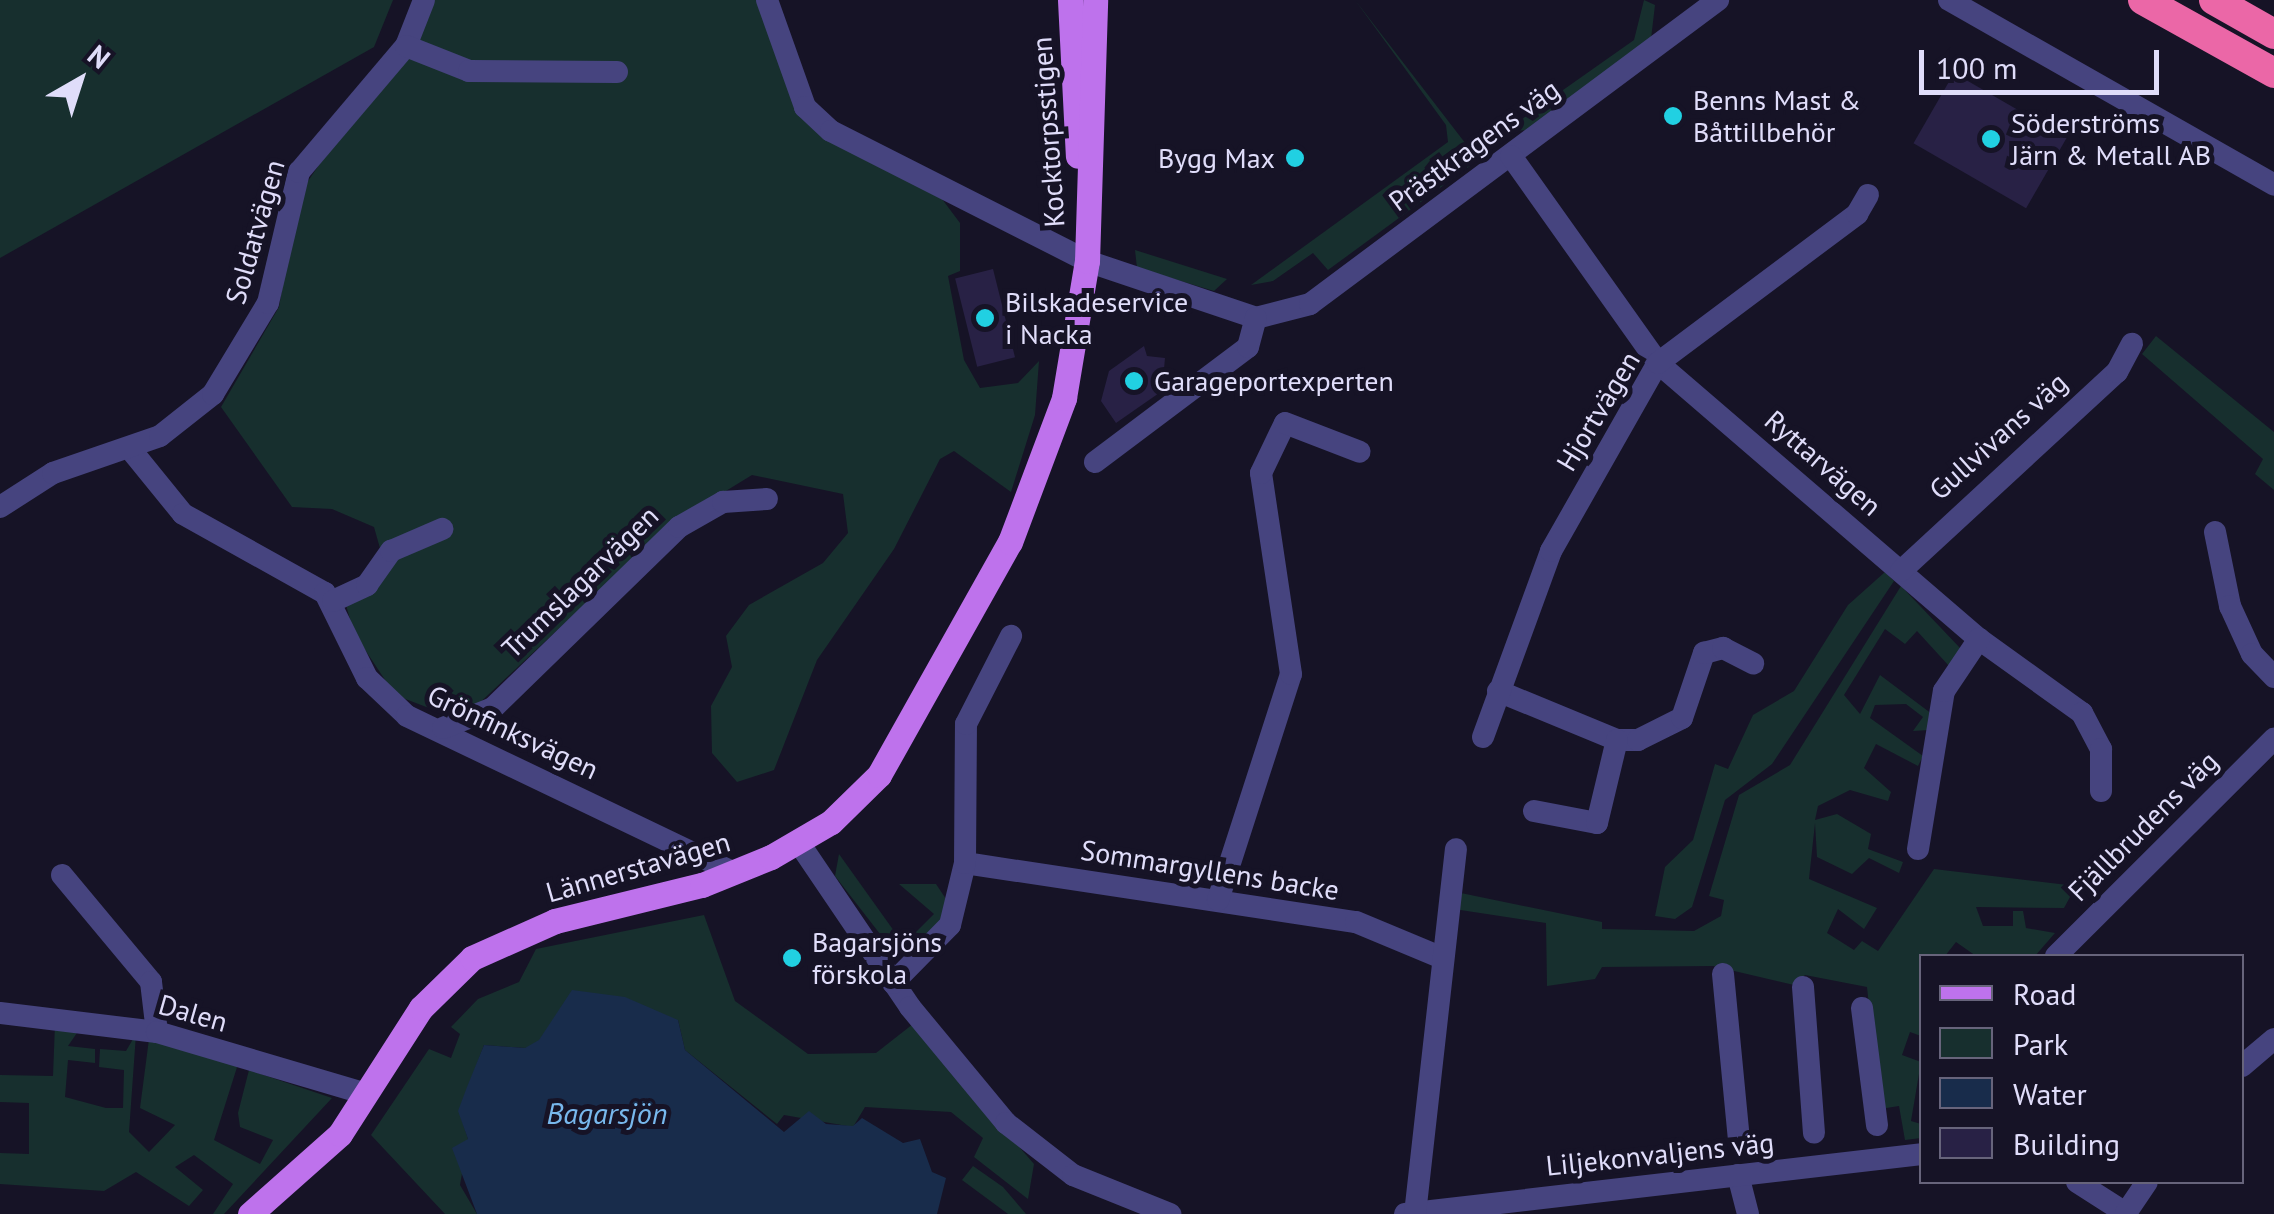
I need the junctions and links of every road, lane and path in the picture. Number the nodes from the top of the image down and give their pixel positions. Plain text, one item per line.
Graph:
1 (424, 0) edge
2 (767, 0) edge
3 (1070, 0) edge
4 (1096, 0) edge
5 (1718, 0) edge
6 (1949, 0) edge
7 (2143, 0) edge
8 (2214, 0) edge
9 (2274, 34) edge
10 (406, 46) junction
11 (618, 72) dead end
12 (2274, 73) edge
13 (1512, 156) junction
14 (2274, 185) edge
15 (1868, 195) dead end
16 (1087, 260) junction
17 (1256, 318) junction
18 (2132, 344) dead end
19 (1658, 362) junction
20 (131, 450) junction
21 (1360, 452) dead end
22 (1095, 462) dead end
23 (767, 499) dead end
24 (0, 507) edge
25 (442, 529) dead end
26 (2215, 532) dead end
27 (1901, 571) junction
28 (333, 601) junction
29 (1011, 636) dead end
30 (1979, 639) junction
31 (1753, 663) dead end
32 (2274, 677) edge
33 (1498, 691) junction
34 (443, 728) junction
35 (1484, 737) dead end
36 (2274, 739) edge
37 (1617, 740) junction
38 (2101, 792) dead end
39 (1534, 811) dead end
40 (798, 843) junction
41 (1456, 849) dead end
42 (1918, 849) dead end
43 (965, 863) junction
44 (734, 873) junction
45 (62, 874) dead end
46 (1218, 900) junction
47 (2058, 954) edge
48 (1440, 957) junction
49 (1723, 974) dead end
50 (893, 983) junction
51 (1803, 987) dead end
52 (1862, 1008) dead end
53 (0, 1013) edge
54 (157, 1032) junction
55 (2274, 1038) edge
56 (2244, 1064) edge
57 (366, 1094) junction
58 (1877, 1125) dead end
59 (1814, 1133) dead end
60 (1739, 1141) dead end
61 (1919, 1154) edge
62 (1738, 1175) junction
63 (2080, 1184) edge
64 (2146, 1184) edge
65 (250, 1214) edge
66 (1170, 1214) edge
67 (1405, 1214) edge
68 (1415, 1214) edge
69 (1748, 1214) edge
70 (2126, 1214) edge

1 - 10 street, Soldatvägen
2 - 16 street
3 - 16 main road, Kocktorpsstigen
4 - 16 main road
5 - 13 street, Prästkragens väg
6 - 14 street
7 - 12 highway
8 - 9 highway
10 - 11 street
10 - 20 street, Soldatvägen
13 - 17 street, Prästkragens väg
13 - 19 street, Ryttarvägen
15 - 19 street, Hjortvägen
16 - 17 street
16 - 40 main road, Lännerstavägen
17 - 22 street
18 - 27 street, Gullvivans väg
19 - 27 street, Ryttarvägen
19 - 33 street, Hjortvägen
20 - 24 street, Soldatvägen
20 - 28 street
21 - 46 street
23 - 34 street, Trumslagarvägen
25 - 28 street
26 - 32 street
27 - 30 street, Ryttarvägen
28 - 34 street, Grönfinksvägen
29 - 43 street
30 - 38 street, Ryttarvägen
30 - 42 street
31 - 37 street
33 - 35 street, Hjortvägen
33 - 37 street
34 - 44 street, Grönfinksvägen
36 - 47 street, Fjällbrudens väg
37 - 39 street
40 - 44 main road, Lännerstavägen
40 - 50 street
41 - 48 street
43 - 46 street, Sommargyllens backe
43 - 50 street
44 - 57 main road, Lännerstavägen
45 - 54 street
46 - 48 street, Sommargyllens backe
48 - 68 street
49 - 60 street, Liljekonvaljens väg
50 - 66 street
51 - 59 street, Liljekonvaljens väg
52 - 58 street
53 - 54 street, Dalen
54 - 57 street, Dalen
55 - 56 street
57 - 65 main road, Lännerstavägen
61 - 62 street, Liljekonvaljens väg
62 - 68 street, Liljekonvaljens väg
62 - 69 street
63 - 70 street
64 - 70 street
67 - 68 street, Liljekonvaljens väg

